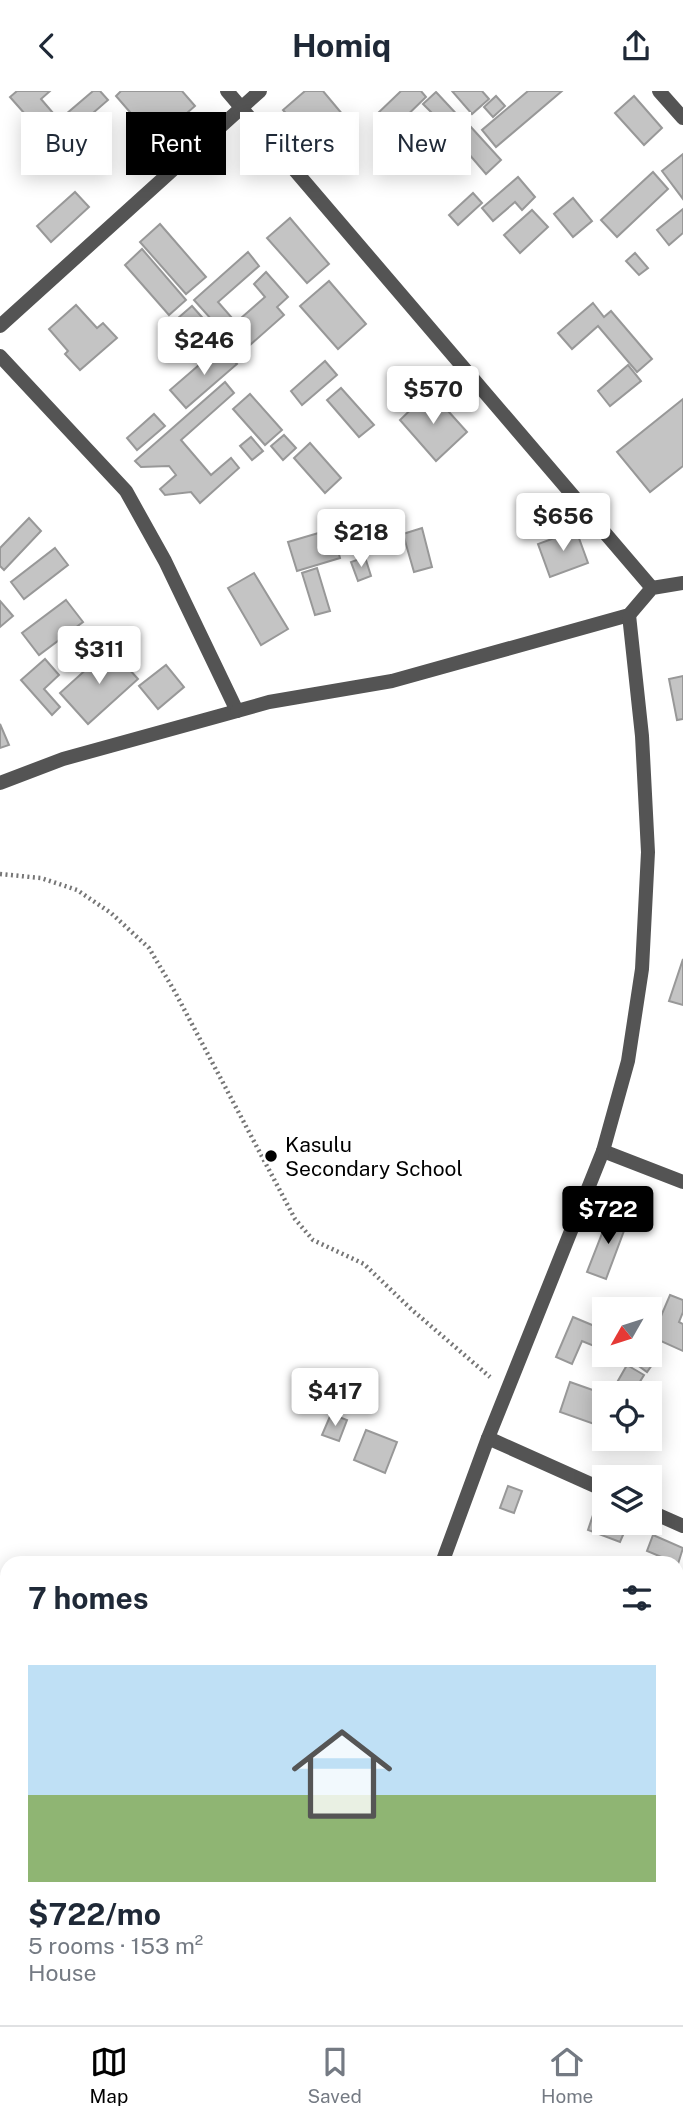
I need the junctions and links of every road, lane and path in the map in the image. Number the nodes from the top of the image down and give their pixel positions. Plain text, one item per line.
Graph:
1 (227, 91) edge
2 (260, 91) edge
3 (659, 91) edge
4 (242, 107) junction
5 (683, 118) edge
6 (0, 326) edge
7 (0, 356) edge
8 (683, 583) edge
9 (652, 588) junction
10 (629, 615) junction
11 (237, 711) junction
12 (0, 783) edge
13 (0, 874) edge
14 (603, 1151) junction
15 (683, 1182) edge
16 (506, 1392) junction
17 (488, 1438) junction
18 (592, 1485) edge
19 (662, 1517) edge
20 (683, 1526) edge
21 (445, 1556) edge

1 - 4 street
2 - 4 street
3 - 5 street
4 - 6 street
4 - 9 street
7 - 11 street
8 - 9 street
9 - 10 street
10 - 11 street
10 - 14 street
11 - 12 street
13 - 16 path
14 - 15 street
14 - 16 street
16 - 17 street
17 - 18 street
17 - 21 street
19 - 20 street

